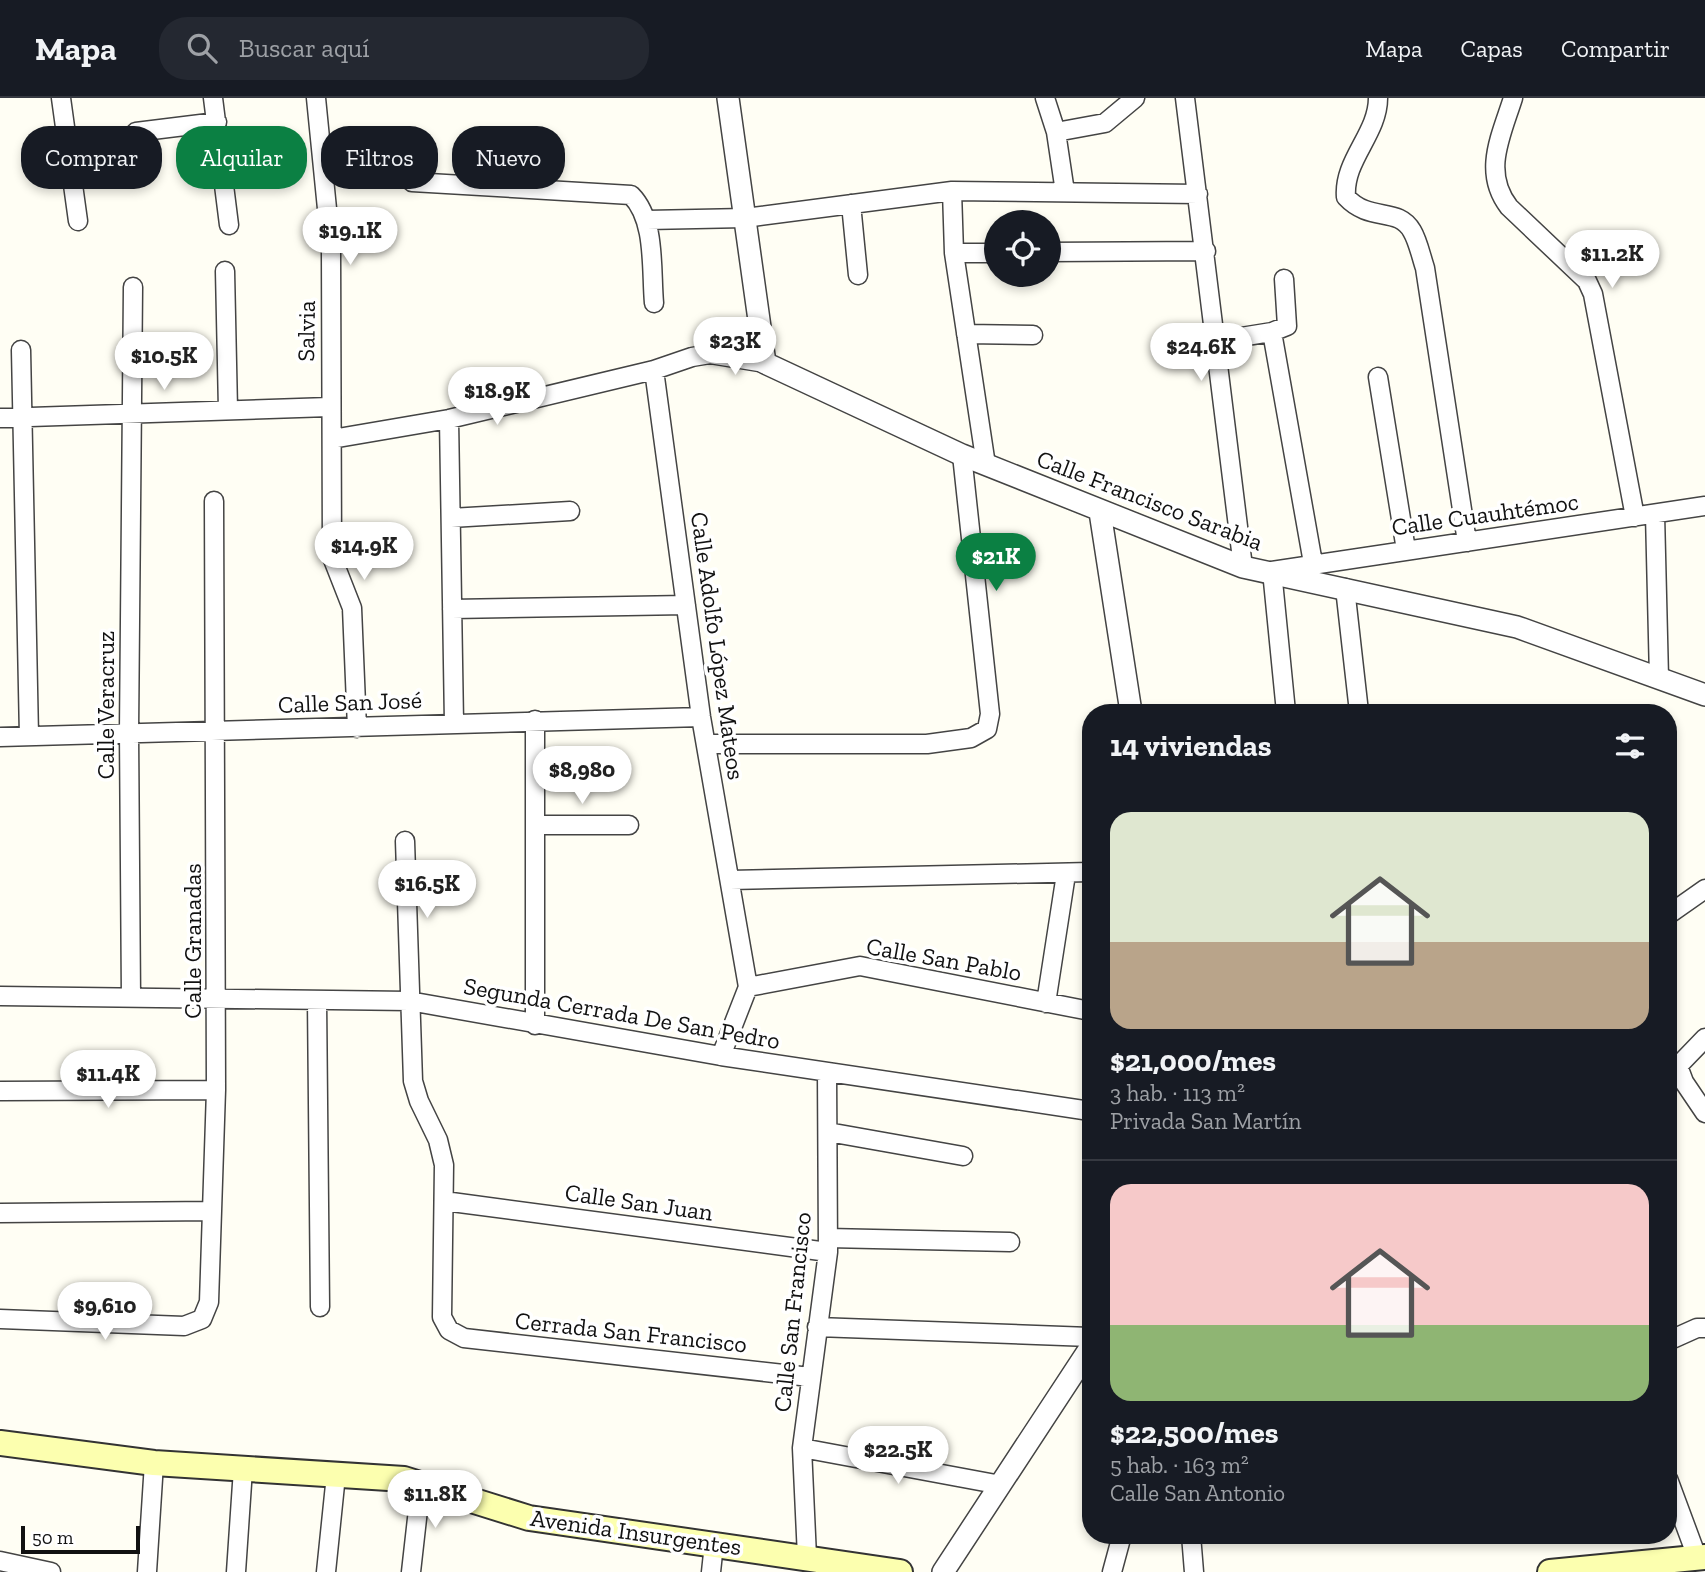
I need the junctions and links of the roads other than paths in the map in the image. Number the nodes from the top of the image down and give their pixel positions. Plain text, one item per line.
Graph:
1 (61, 98) edge
2 (214, 98) edge
3 (316, 98) edge
4 (728, 98) edge
5 (1045, 98) edge
6 (1135, 98) edge
7 (1185, 98) edge
8 (1378, 98) edge
9 (1513, 98) edge
10 (217, 121) junction
11 (162, 128) edge
12 (1056, 132) junction
13 (438, 184) edge
14 (952, 191) junction
15 (1065, 192) junction
16 (1198, 194) junction
17 (851, 204) junction
18 (745, 218) junction
19 (647, 220) junction
20 (78, 221) dead end
21 (229, 225) dead end
22 (1206, 251) junction
23 (1061, 252) edge
24 (954, 253) junction
25 (984, 253) edge
26 (225, 271) dead end
27 (858, 275) dead end
28 (1284, 279) dead end
29 (133, 287) dead end
30 (654, 303) dead end
31 (1272, 332) junction
32 (966, 334) junction
33 (1033, 334) dead end
34 (1216, 341) junction
35 (21, 350) dead end
36 (765, 363) junction
37 (654, 370) junction
38 (1378, 377) dead end
39 (329, 407) junction
40 (228, 410) junction
41 (134, 412) junction
42 (22, 417) junction
43 (0, 418) edge
44 (449, 419) junction
45 (331, 439) junction
46 (962, 455) junction
47 (986, 465) junction
48 (214, 501) dead end
49 (1705, 506) edge
50 (570, 511) dead end
51 (1100, 512) junction
52 (1655, 514) junction
53 (1635, 517) junction
54 (451, 518) junction
55 (1467, 542) junction
56 (1406, 550) junction
57 (1313, 563) junction
58 (1243, 567) junction
59 (1272, 572) junction
60 (1345, 588) junction
61 (686, 605) junction
62 (452, 609) junction
63 (1659, 678) junction
64 (1705, 695) edge
65 (1130, 704) edge
66 (1285, 704) edge
67 (1358, 704) edge
68 (701, 717) junction
69 (535, 720) junction
70 (454, 723) junction
71 (357, 727) junction
72 (216, 730) junction
73 (128, 732) junction
74 (29, 736) junction
75 (0, 737) edge
76 (706, 744) junction
77 (536, 825) junction
78 (629, 825) dead end
79 (405, 841) dead end
80 (1082, 873) edge
81 (1066, 874) junction
82 (730, 880) junction
83 (1705, 890) edge
84 (1677, 909) edge
85 (748, 987) junction
86 (0, 996) edge
87 (131, 998) junction
88 (216, 999) junction
89 (317, 1000) junction
90 (409, 1001) junction
91 (1046, 1003) junction
92 (1082, 1010) edge
93 (535, 1025) junction
94 (1705, 1038) edge
95 (721, 1056) junction
96 (827, 1072) junction
97 (216, 1090) junction
98 (0, 1091) edge
99 (1082, 1110) edge
100 (1705, 1113) edge
101 (828, 1132) junction
102 (963, 1156) dead end
103 (444, 1201) junction
104 (212, 1211) junction
105 (0, 1213) edge
106 (1010, 1242) dead end
107 (828, 1245) junction
108 (320, 1307) dead end
109 (0, 1319) edge
110 (817, 1327) junction
111 (1705, 1328) edge
112 (1677, 1336) edge
113 (1082, 1337) edge
114 (1082, 1360) edge
115 (810, 1377) junction
116 (0, 1443) edge
117 (802, 1448) junction
118 (154, 1463) junction
119 (243, 1469) junction
120 (335, 1475) junction
121 (421, 1483) junction
122 (1001, 1485) junction
123 (1677, 1500) edge
124 (714, 1544) junction
125 (1120, 1544) edge
126 (1192, 1544) edge
127 (807, 1557) junction
128 (1701, 1557) edge
129 (0, 1561) edge
130 (1603, 1569) edge
131 (51, 1572) edge
132 (147, 1572) edge
133 (236, 1572) edge
134 (326, 1572) edge
135 (411, 1572) edge
136 (711, 1572) edge
137 (900, 1572) edge
138 (943, 1572) edge
139 (1112, 1572) edge
140 (1194, 1572) edge
141 (1550, 1572) edge

1 - 20 street
2 - 10 street
3 - 39 street, Salvia
4 - 18 street
5 - 12 street
6 - 12 street
7 - 16 street
8 - 55 street
9 - 53 street
10 - 11 street
10 - 21 street
12 - 15 street
13 - 19 street
14 - 15 street
14 - 17 street
14 - 24 street
15 - 16 street
16 - 22 street
17 - 18 street
17 - 27 street
18 - 19 street
18 - 36 street
19 - 30 street
22 - 23 street
22 - 34 street
24 - 25 street
24 - 32 street
26 - 40 street
28 - 31 street
29 - 41 street, Calle Veracruz
31 - 34 street
31 - 57 street
32 - 33 street
32 - 47 street
34 - 58 street
35 - 42 street
36 - 37 street, Calle Francisco Sarabia
36 - 46 street, Calle Francisco Sarabia
37 - 44 street
37 - 61 street, Calle Adolfo López Mateos
38 - 56 street
39 - 40 street
39 - 45 street, Salvia
40 - 41 street
41 - 42 street
41 - 73 street, Calle Veracruz
42 - 43 street
42 - 74 street
44 - 45 street
44 - 54 street
45 - 71 street, Salvia
46 - 47 street, Calle Francisco Sarabia
46 - 76 street
47 - 51 street, Calle Francisco Sarabia
48 - 72 street, Calle Granadas
49 - 52 street, Calle Cuauhtémoc
50 - 54 street
51 - 58 street, Calle Francisco Sarabia
51 - 65 street
52 - 53 street, Calle Cuauhtémoc
52 - 63 street
53 - 55 street, Calle Cuauhtémoc
54 - 62 street
55 - 56 street, Calle Cuauhtémoc
56 - 57 street, Calle Cuauhtémoc
57 - 59 street, Calle Cuauhtémoc
58 - 59 street, Calle Francisco Sarabia
59 - 60 street, Calle Francisco Sarabia
59 - 66 street
60 - 63 street, Calle Francisco Sarabia
60 - 67 street
61 - 62 street
61 - 68 street, Calle Adolfo López Mateos
62 - 70 street
63 - 64 street, Calle Francisco Sarabia
68 - 69 street, Calle San José
68 - 76 street, Calle Adolfo López Mateos
69 - 70 street, Calle San José
69 - 77 street
70 - 71 street, Calle San José
71 - 72 street, Calle San José
72 - 73 street, Calle San José
72 - 88 street, Calle Granadas
73 - 74 street, Calle San José
73 - 87 street, Calle Veracruz
74 - 75 street, Calle San José
76 - 82 street, Calle Adolfo López Mateos
77 - 78 street
77 - 93 street
79 - 90 street
80 - 81 street
81 - 82 street
81 - 91 street
82 - 85 street, Calle Adolfo López Mateos
83 - 84 street
85 - 91 street, Calle San Pablo
85 - 95 street
86 - 87 street
87 - 88 street
88 - 89 street
88 - 97 street, Calle Granadas
89 - 90 street
89 - 108 street
90 - 93 street, Segunda Cerrada De San Pedro
90 - 103 street
91 - 92 street, Calle San Pablo
93 - 95 street, Segunda Cerrada De San Pedro
94 - 100 street
95 - 96 street, Segunda Cerrada De San Pedro
96 - 99 street, Segunda Cerrada De San Pedro
96 - 101 street, Calle San Francisco
97 - 98 street
97 - 104 street, Calle Granadas
101 - 102 street
101 - 107 street, Calle San Francisco
103 - 107 street, Calle San Juan
103 - 115 street, Cerrada San Francisco
104 - 105 street
104 - 109 street, Calle Granadas
106 - 107 street, Calle San Juan
107 - 110 street, Calle San Francisco
110 - 113 street
110 - 115 street, Calle San Francisco
111 - 112 street
114 - 122 street
115 - 117 street, Calle San Francisco
116 - 118 main road, Avenida Insurgentes
117 - 122 street
117 - 127 street, Calle San Francisco
118 - 119 main road, Avenida Insurgentes
118 - 132 street
119 - 120 main road, Avenida Insurgentes
119 - 133 street
120 - 121 main road, Avenida Insurgentes
120 - 134 street
121 - 124 main road, Avenida Insurgentes
121 - 135 street
122 - 138 street
123 - 128 street
124 - 127 main road, Avenida Insurgentes
124 - 136 street
125 - 139 street
126 - 140 street
127 - 137 main road, Avenida Insurgentes
128 - 130 main road
129 - 131 street
130 - 141 main road

